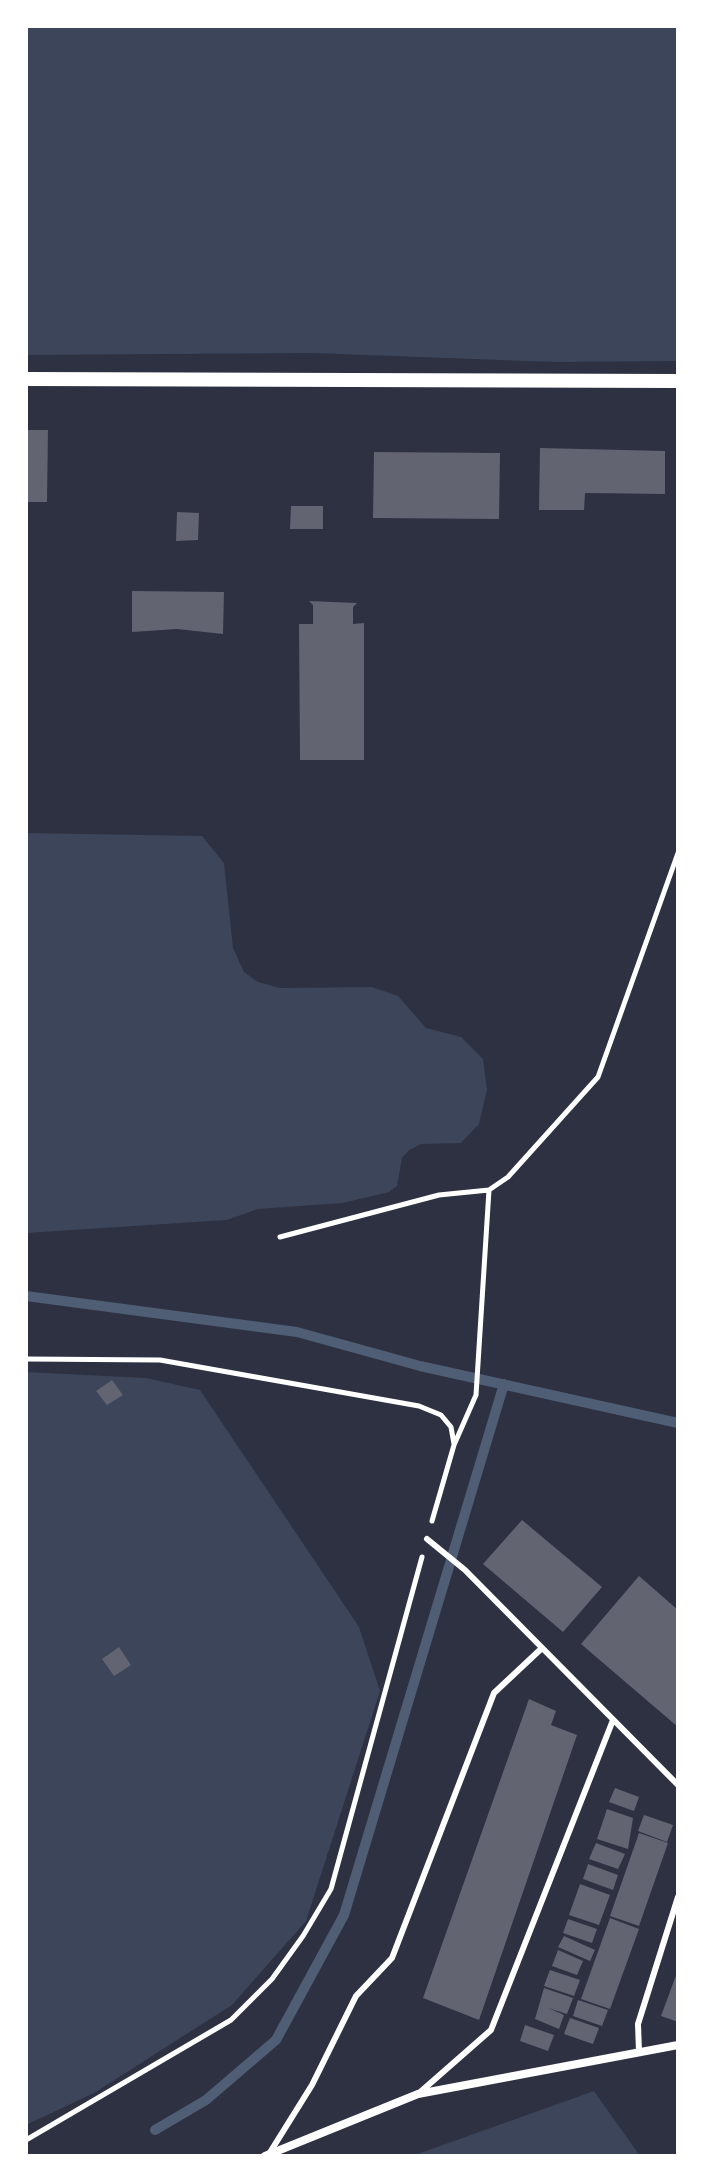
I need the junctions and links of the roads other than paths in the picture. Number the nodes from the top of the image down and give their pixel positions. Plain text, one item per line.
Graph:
1 (26, 379) edge
2 (678, 381) edge
3 (427, 1539) road end
4 (542, 1648) junction
5 (613, 1720) junction
6 (678, 1785) edge
7 (678, 1897) edge
8 (678, 2045) edge
9 (639, 2052) junction
10 (418, 2094) junction
11 (267, 2155) edge

1 - 2 street
3 - 4 lane
4 - 5 lane
4 - 11 lane
5 - 6 lane
5 - 10 lane
7 - 9 lane
8 - 9 street
9 - 10 street
10 - 11 street

